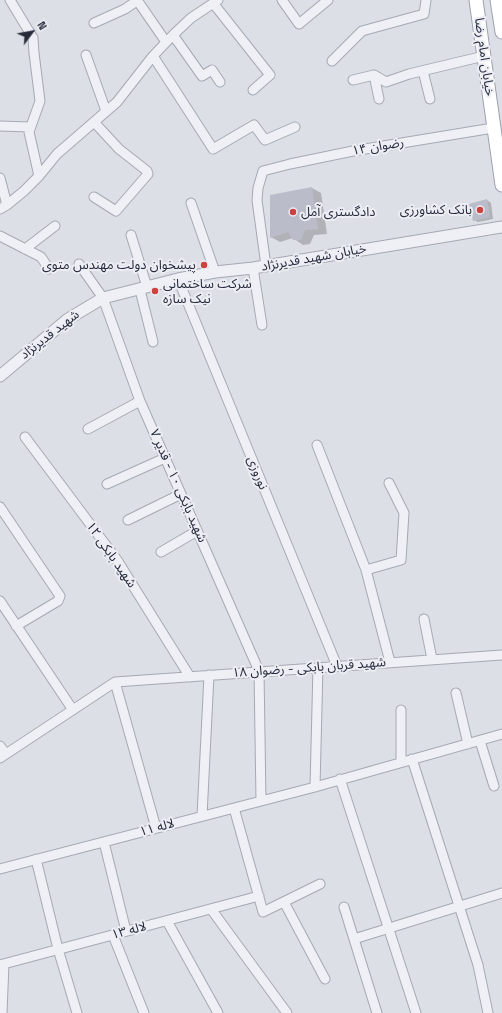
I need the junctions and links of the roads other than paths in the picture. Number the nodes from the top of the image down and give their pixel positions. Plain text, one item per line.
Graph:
1 (10, 0) edge
2 (137, 0) edge
3 (282, 0) edge
4 (328, 0) edge
5 (426, 0) edge
6 (476, 0) edge
7 (216, 2) edge
8 (499, 8) edge
9 (94, 23) dead end
10 (502, 32) edge
11 (169, 38) junction
12 (86, 55) dead end
13 (153, 56) junction
14 (484, 56) junction
15 (332, 61) dead end
16 (423, 71) junction
17 (374, 75) junction
18 (353, 80) dead end
19 (220, 82) dead end
20 (253, 90) dead end
21 (430, 98) dead end
22 (379, 99) dead end
23 (106, 111) junction
24 (94, 122) junction
25 (0, 126) edge
26 (30, 127) junction
27 (295, 127) dead end
28 (493, 128) junction
29 (40, 176) junction
30 (0, 178) edge
31 (502, 185) edge
32 (94, 197) dead end
33 (191, 203) dead end
34 (3, 207) edge
35 (55, 226) dead end
36 (502, 227) edge
37 (131, 235) dead end
38 (0, 236) edge
39 (25, 249) junction
40 (79, 264) dead end
41 (266, 266) junction
42 (253, 268) junction
43 (49, 269) dead end
44 (215, 272) junction
45 (178, 279) junction
46 (144, 288) junction
47 (103, 298) junction
48 (262, 325) dead end
49 (153, 342) dead end
50 (0, 376) edge
51 (140, 401) junction
52 (88, 428) dead end
53 (25, 437) dead end
54 (317, 445) dead end
55 (165, 458) junction
56 (389, 483) dead end
57 (107, 484) dead end
58 (181, 494) junction
59 (0, 507) edge
60 (128, 520) dead end
61 (197, 532) junction
62 (161, 552) dead end
63 (366, 570) junction
64 (0, 601) edge
65 (424, 619) dead end
66 (16, 626) junction
67 (502, 654) edge
68 (432, 660) junction
69 (390, 662) junction
70 (337, 666) junction
71 (318, 667) junction
72 (259, 671) junction
73 (210, 675) junction
74 (190, 677) junction
75 (115, 682) junction
76 (456, 693) dead end
77 (73, 710) junction
78 (401, 710) dead end
79 (502, 734) edge
80 (480, 741) junction
81 (468, 744) junction
82 (0, 746) edge
83 (3, 756) edge
84 (412, 760) junction
85 (402, 762) junction
86 (340, 779) junction
87 (494, 786) dead end
88 (315, 787) junction
89 (260, 801) junction
90 (234, 808) junction
91 (202, 816) junction
92 (156, 828) junction
93 (104, 842) junction
94 (36, 859) junction
95 (0, 868) edge
96 (320, 884) dead end
97 (502, 893) edge
98 (259, 896) junction
99 (284, 902) junction
100 (459, 906) junction
101 (344, 908) dead end
102 (211, 909) junction
103 (167, 921) junction
104 (389, 928) junction
105 (126, 931) junction
106 (113, 935) junction
107 (354, 939) junction
108 (58, 949) junction
109 (2, 964) edge
110 (326, 979) dead end
111 (2, 1013) edge
112 (77, 1013) edge
113 (144, 1013) edge
114 (218, 1013) edge
115 (287, 1013) edge
116 (377, 1013) edge
117 (416, 1013) edge
118 (488, 1013) edge

1 - 26 street
2 - 9 street
2 - 11 street
3 - 4 street
5 - 15 street
6 - 14 main road, خیابان امام رضا
7 - 11 street
7 - 20 street
8 - 10 main road
11 - 13 street
11 - 19 street
12 - 23 street
13 - 23 street
13 - 27 street
14 - 16 street
14 - 28 main road, خیابان امام رضا
16 - 17 street
16 - 21 street
17 - 18 street
17 - 22 street
23 - 24 street
24 - 29 street
24 - 32 street
25 - 26 street
26 - 29 street
28 - 31 main road, خیابان امام رضا
28 - 41 street, رضوان ۱۴
29 - 34 street
30 - 34 street
33 - 44 street
35 - 39 street
36 - 41 street, خيابان شهيد قديرنژاد
37 - 46 street
38 - 39 street
39 - 43 street
40 - 47 street, شهید بابکی ۱۰ - قدیر ۷
41 - 42 street, خيابان شهيد قديرنژاد
42 - 44 street, خيابان شهيد قديرنژاد
42 - 48 street
44 - 45 street, خيابان شهيد قديرنژاد
45 - 46 street, خيابان شهيد قديرنژاد
45 - 70 street, نوروزی
46 - 47 street, خيابان شهيد قديرنژاد
46 - 49 street
47 - 50 street, شهید قدیرنژاد
47 - 51 street, شهید بابکی ۱۰ - قدیر ۷
51 - 52 street
51 - 55 street, شهید بابکی ۱۰ - قدیر ۷
53 - 74 street, شهید بابکی ۱۲
54 - 63 street
55 - 57 street
55 - 58 street, شهید بابکی ۱۰ - قدیر ۷
56 - 63 street
58 - 60 street
58 - 61 street, شهید بابکی ۱۰ - قدیر ۷
59 - 66 street
61 - 62 street
61 - 72 street, شهید بابکی ۱۰ - قدیر ۷
63 - 69 street
64 - 66 street
65 - 68 street
66 - 77 street
67 - 68 street, شهید قربان بابکی - رضوان ۱۸
68 - 69 street, شهید قربان بابکی - رضوان ۱۸
69 - 70 street, شهید قربان بابکی - رضوان ۱۸
70 - 71 street, شهید قربان بابکی - رضوان ۱۸
71 - 72 street, شهید قربان بابکی - رضوان ۱۸
71 - 88 street
72 - 73 street, شهید قربان بابکی - رضوان ۱۸
72 - 89 street
73 - 74 street, شهید قربان بابکی - رضوان ۱۸
73 - 91 street
74 - 75 street, شهید قربان بابکی - رضوان ۱۸
75 - 77 street
75 - 92 street
76 - 81 street
77 - 83 street
78 - 85 street
79 - 80 street, لاله ۱۱
80 - 81 street, لاله ۱۱
80 - 87 street
81 - 84 street, لاله ۱۱
82 - 83 street
84 - 85 street, لاله ۱۱
84 - 100 street
85 - 86 street, لاله ۱۱
86 - 88 street, لاله ۱۱
86 - 104 street
88 - 89 street, لاله ۱۱
89 - 90 street, لاله ۱۱
90 - 91 street, لاله ۱۱
90 - 98 street
91 - 92 street, لاله ۱۱
92 - 93 street, لاله ۱۱
93 - 94 street, لاله ۱۱
93 - 105 street
94 - 95 street, لاله ۱۱
94 - 108 street
96 - 99 street
97 - 100 street
98 - 99 street
98 - 102 street, لاله ۱۳
99 - 110 street
100 - 104 street
100 - 118 street
101 - 107 street
102 - 103 street, لاله ۱۳
102 - 115 street
103 - 105 street, لاله ۱۳
103 - 114 street
104 - 107 street
104 - 117 street
105 - 106 street, لاله ۱۳
106 - 108 street, لاله ۱۳
106 - 113 street
107 - 116 street
108 - 109 street, لاله ۱۳
108 - 112 street
109 - 111 street

